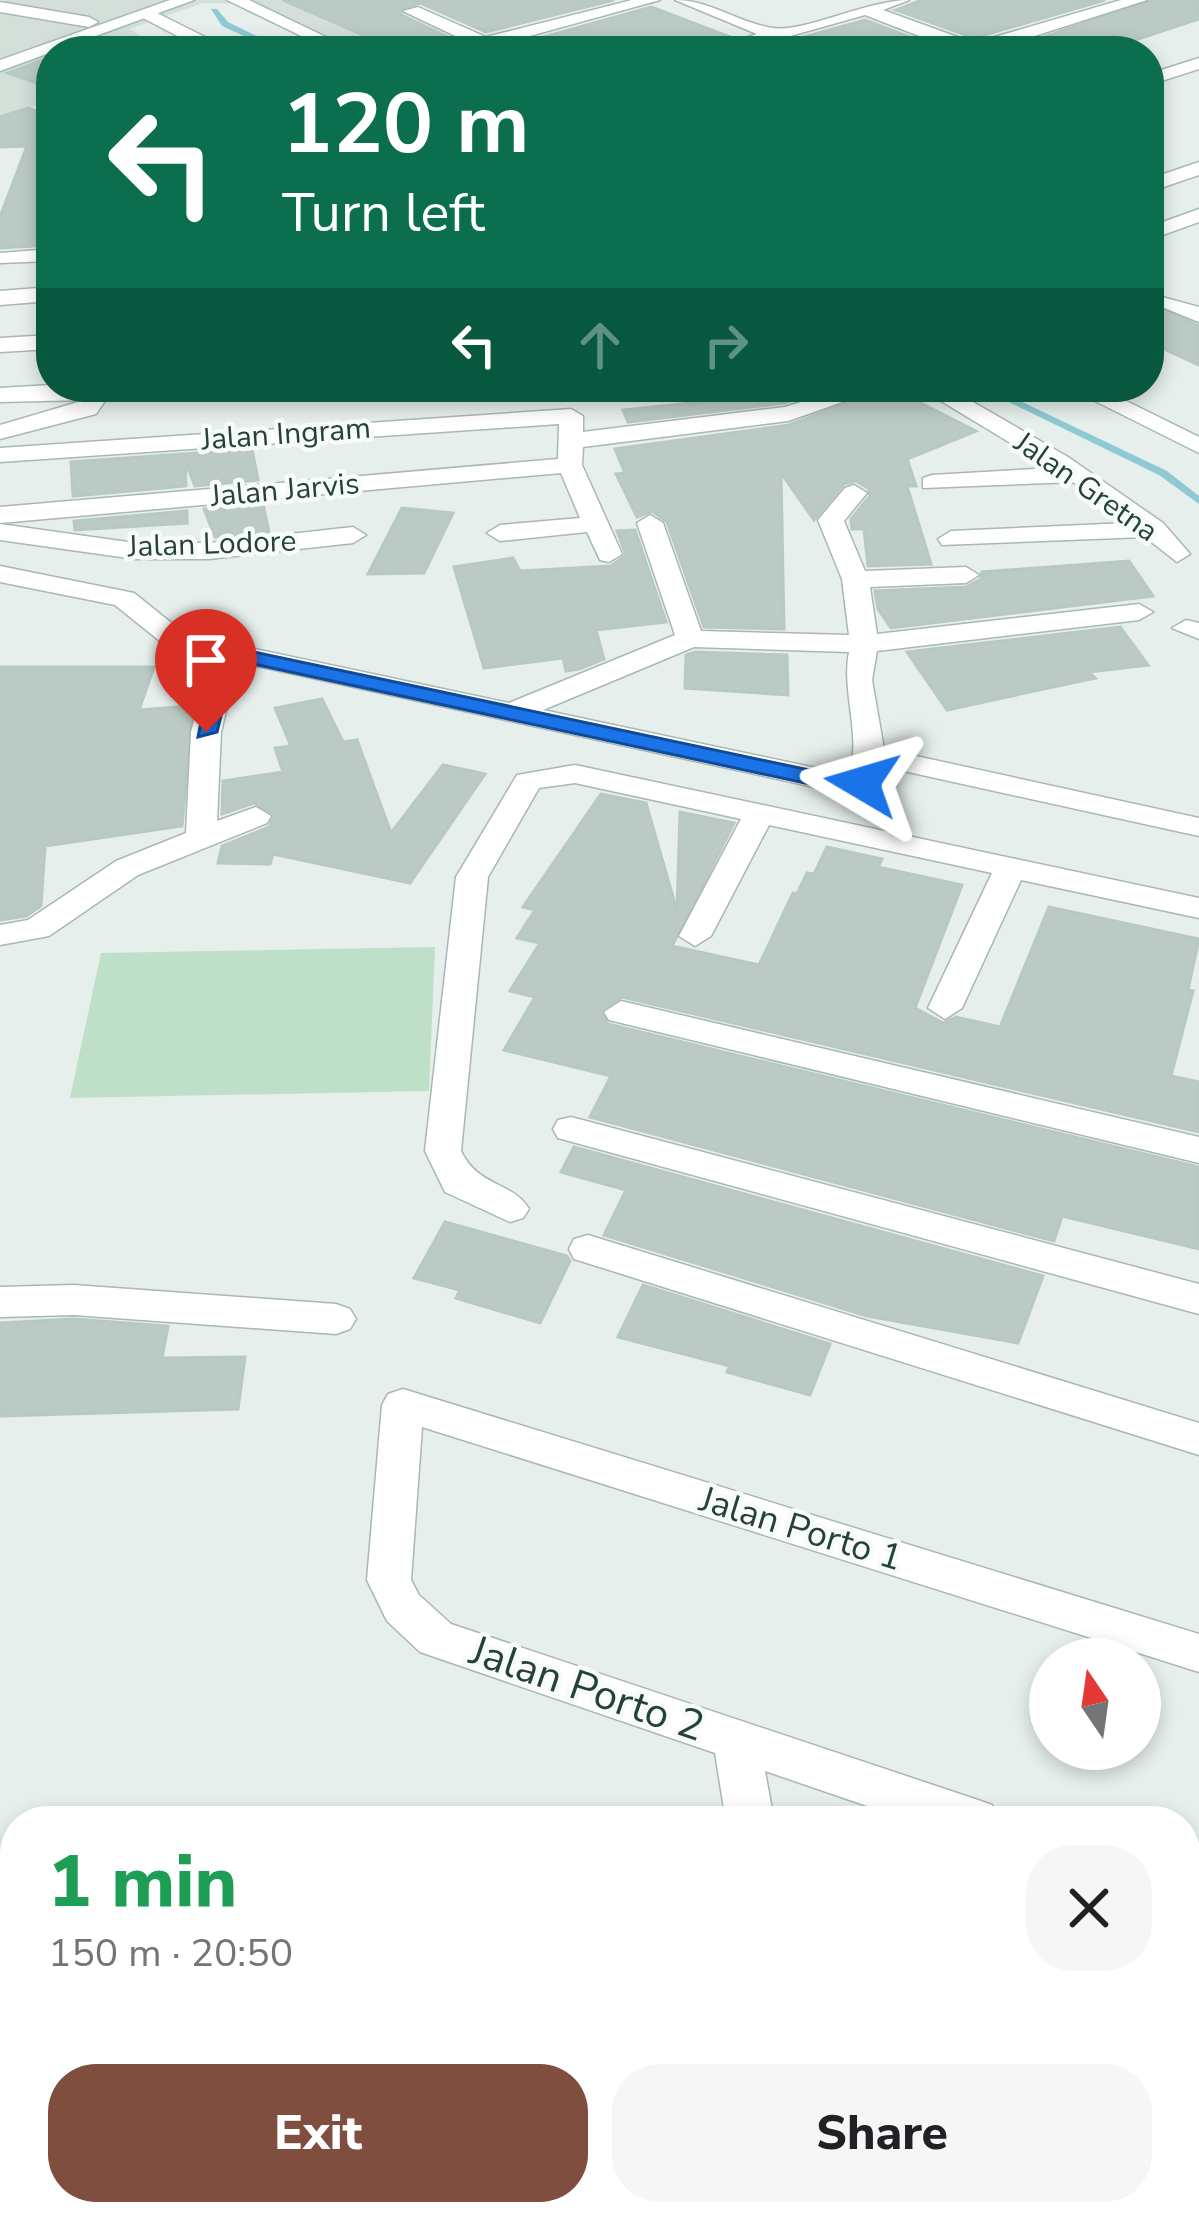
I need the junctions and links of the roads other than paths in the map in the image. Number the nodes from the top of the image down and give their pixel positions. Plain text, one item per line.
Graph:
1 (129, 0) edge
2 (186, 0) edge
3 (235, 0) edge
4 (432, 0) edge
5 (652, 0) edge
6 (683, 0) edge
7 (901, 0) edge
8 (1138, 0) edge
9 (0, 7) edge
10 (867, 10) junction
11 (147, 14) junction
12 (126, 21) junction
13 (88, 22) junction
14 (774, 35) junction
15 (46, 36) edge
16 (84, 36) edge
17 (158, 36) edge
18 (190, 36) edge
19 (313, 36) edge
20 (468, 36) edge
21 (530, 36) edge
22 (770, 36) edge
23 (936, 36) edge
24 (1019, 36) edge
25 (36, 39) edge
26 (0, 51) edge
27 (36, 53) edge
28 (1199, 63) edge
29 (0, 66) edge
30 (1164, 75) edge
31 (1199, 168) edge
32 (1164, 181) edge
33 (1199, 215) edge
34 (1164, 228) edge
35 (36, 256) edge
36 (6, 258) dead end
37 (36, 295) edge
38 (0, 298) edge
39 (1170, 302) dead end
40 (1199, 315) edge
41 (36, 343) edge
42 (0, 344) edge
43 (36, 392) edge
44 (0, 395) edge
45 (97, 402) edge
46 (826, 402) edge
47 (956, 402) edge
48 (1110, 402) edge
49 (0, 432) edge
50 (571, 441) junction
51 (1199, 446) edge
52 (0, 455) edge
53 (1078, 474) junction
54 (932, 483) dead end
55 (854, 493) dead end
56 (0, 515) edge
57 (650, 523) dead end
58 (595, 524) junction
59 (1154, 530) junction
60 (0, 532) edge
61 (500, 533) dead end
62 (352, 536) dead end
63 (951, 539) dead end
64 (609, 554) dead end
65 (1177, 554) dead end
66 (0, 574) edge
67 (966, 575) dead end
68 (855, 579) junction
69 (1139, 612) dead end
70 (690, 639) junction
71 (864, 644) junction
72 (226, 652) junction
73 (508, 714) junction
74 (871, 755) junction
75 (759, 814) junction
76 (256, 817) dead end
77 (1199, 826) edge
78 (201, 840) junction
79 (1012, 865) junction
80 (1199, 908) edge
81 (0, 935) edge
82 (695, 936) dead end
83 (944, 1008) dead end
84 (621, 1012) dead end
85 (571, 1129) dead end
86 (1199, 1150) edge
87 (510, 1209) dead end
88 (588, 1249) dead end
89 (1199, 1299) edge
90 (0, 1302) edge
91 (336, 1319) dead end
92 (404, 1405) joint
93 (1199, 1439) edge
94 (1199, 1653) edge
95 (736, 1740) junction
96 (747, 1806) edge
97 (931, 1806) edge

1 - 13 street
2 - 11 street
3 - 19 street
4 - 20 street
5 - 21 street
6 - 14 street
7 - 10 street
8 - 24 street
9 - 13 street
10 - 14 street
10 - 23 street
11 - 12 street
11 - 18 street
12 - 16 street
12 - 17 street
13 - 15 street
14 - 22 street
25 - 26 street
27 - 29 street
28 - 30 street
31 - 32 street
33 - 34 street
35 - 36 street
37 - 38 street
39 - 40 street
41 - 42 street
43 - 44 street
45 - 49 street
46 - 50 street
47 - 53 street, Jalan Gretna
48 - 51 street
50 - 52 street, Jalan Ingram
50 - 56 street, Jalan Jarvis
50 - 58 street
53 - 54 street
53 - 59 street, Jalan Gretna
55 - 68 street
57 - 70 street
58 - 61 street
58 - 64 street
59 - 63 street
59 - 65 street, Jalan Gretna
60 - 62 street, Jalan Lodore
66 - 72 street
67 - 68 street
68 - 71 street
69 - 71 street
70 - 71 street
70 - 73 street
71 - 74 street
72 - 73 street
72 - 78 street
73 - 74 street
74 - 77 street
75 - 79 street
75 - 82 street
75 - 87 street
76 - 78 street
78 - 81 street
79 - 80 street
79 - 83 street
84 - 86 street
85 - 89 street
88 - 93 street
90 - 91 street
92 - 94 street, Jalan Porto 1
92 - 95 street, Jalan Porto 2
95 - 96 street
95 - 97 street, Jalan Porto 2

